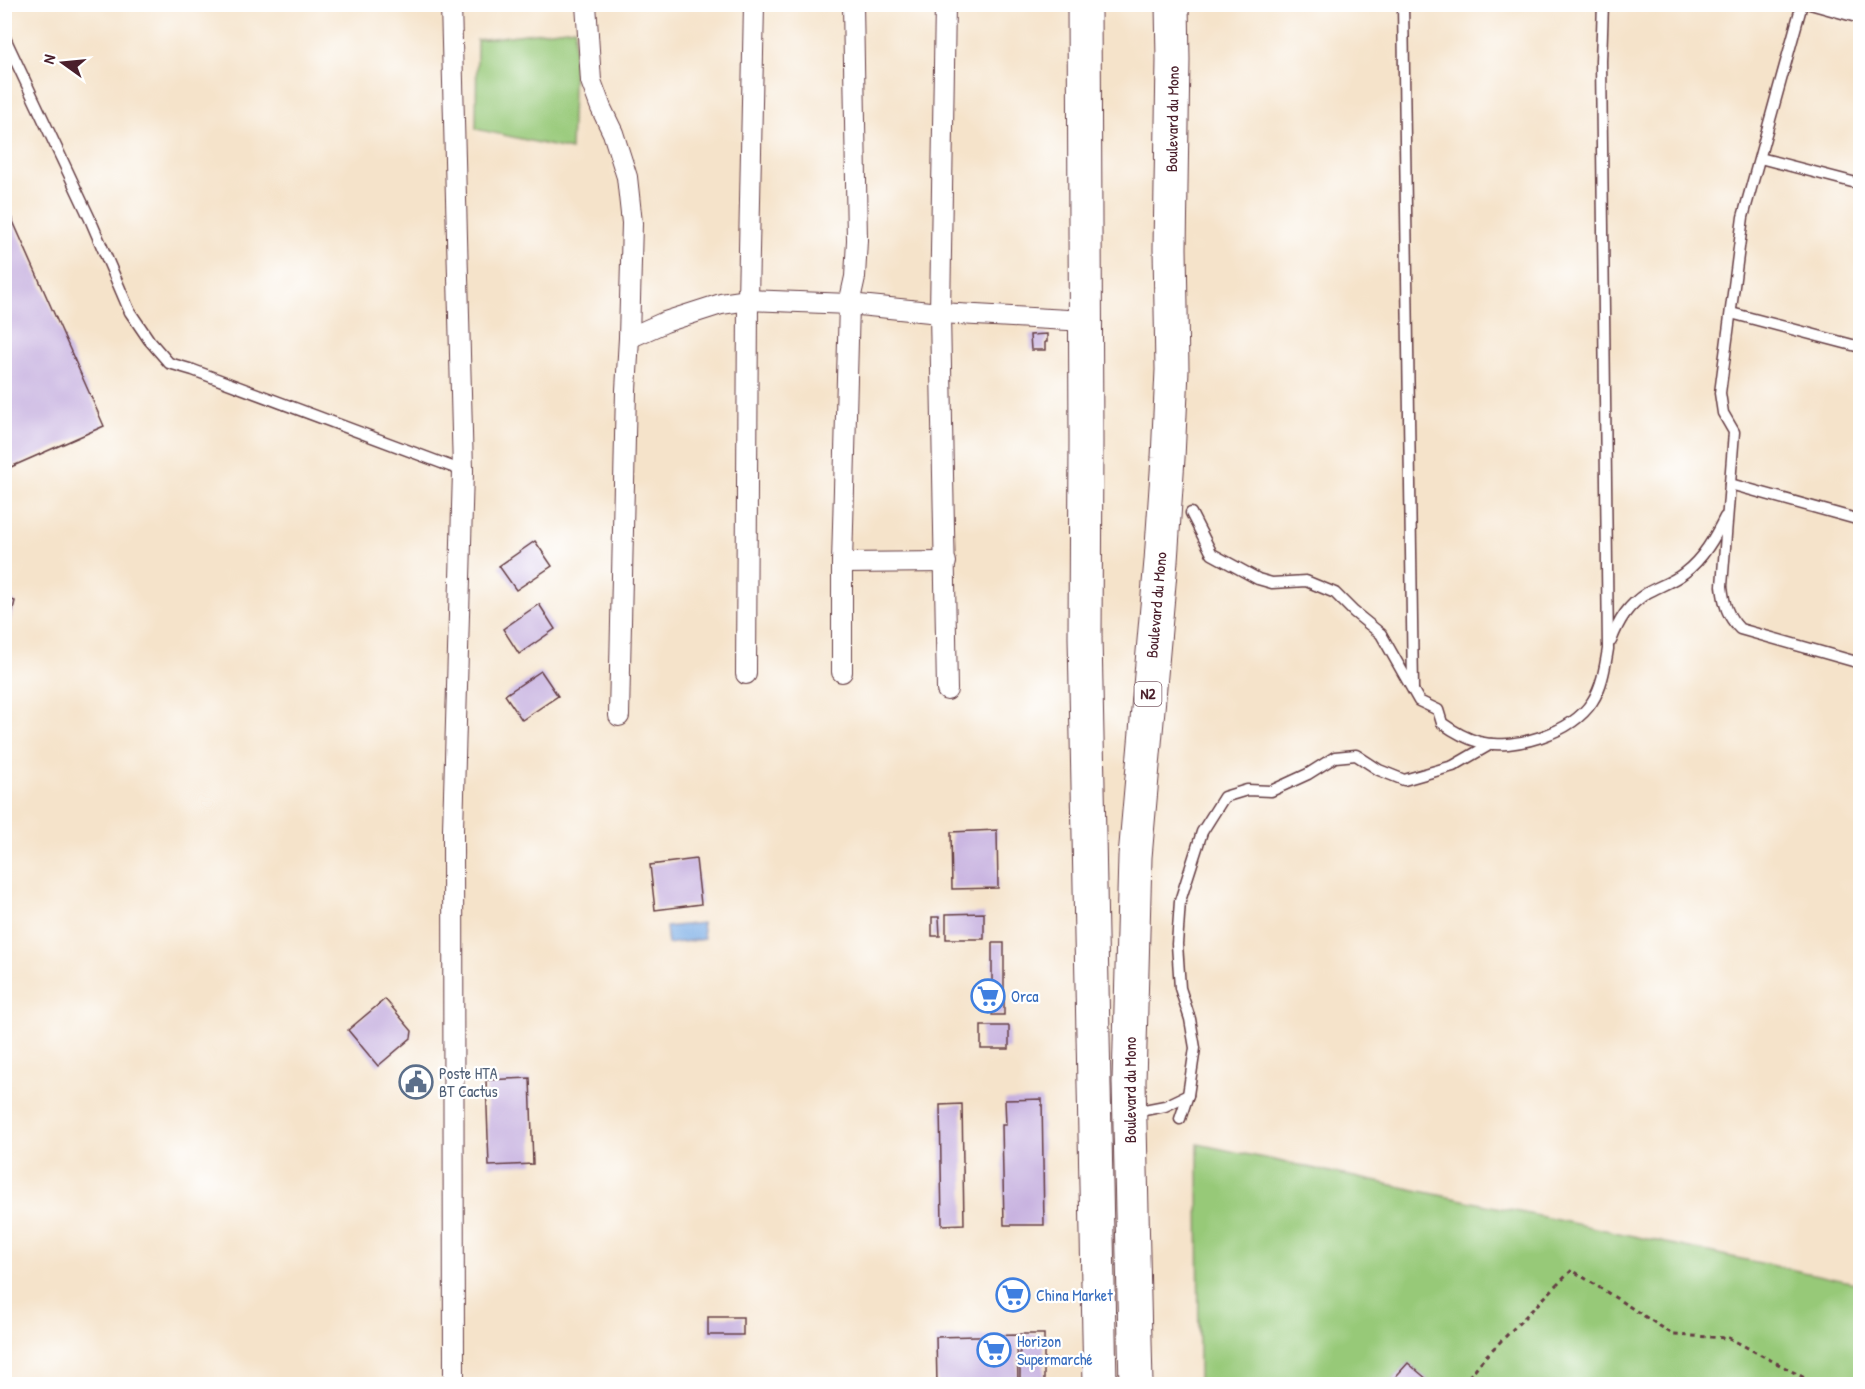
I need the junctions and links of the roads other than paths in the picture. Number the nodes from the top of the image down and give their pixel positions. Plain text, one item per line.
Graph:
1 (451, 4) edge
2 (586, 4) edge
3 (754, 4) edge
4 (853, 4) edge
5 (945, 4) edge
6 (1084, 4) edge
7 (1172, 4) edge
8 (1403, 4) edge
9 (1602, 4) edge
10 (1803, 4) edge
11 (1810, 4) edge
12 (1860, 18) edge
13 (4, 36) edge
14 (1760, 158) junction
15 (1860, 184) edge
16 (748, 300) junction
17 (849, 304) junction
18 (940, 313) junction
19 (1731, 313) junction
20 (1086, 321) junction
21 (629, 338) junction
22 (1860, 347) edge
23 (463, 471) junction
24 (1730, 484) junction
25 (1728, 510) junction
26 (1191, 513) dead end
27 (1860, 519) edge
28 (946, 562) junction
29 (842, 563) junction
30 (1608, 649) junction
31 (1860, 663) edge
32 (842, 672) dead end
33 (746, 674) dead end
34 (1413, 688) junction
35 (947, 690) dead end
36 (619, 716) dead end
37 (1491, 744) junction
38 (1188, 1095) junction
39 (1130, 1113) junction
40 (1180, 1119) dead end
41 (454, 1384) edge
42 (1100, 1384) edge
43 (1136, 1384) edge

1 - 23 street
2 - 21 street
3 - 16 street
4 - 17 street
5 - 18 street
6 - 20 highway, Boulevard du Mono
7 - 39 highway, Boulevard du Mono / N2
8 - 34 lane
9 - 30 lane
10 - 14 lane
11 - 12 lane
13 - 23 lane
14 - 15 lane
14 - 19 lane
16 - 17 street
16 - 21 street
16 - 33 street
17 - 18 street
17 - 29 street
18 - 20 street
18 - 28 street
19 - 22 lane
19 - 24 lane
20 - 42 highway, Boulevard du Mono
21 - 36 street
23 - 41 street
24 - 25 lane
24 - 27 lane
25 - 30 lane
25 - 31 lane
26 - 34 lane
28 - 29 street
28 - 35 street
29 - 32 street
30 - 37 lane
34 - 37 lane
37 - 38 lane
38 - 39 lane
38 - 40 lane
39 - 43 highway, Boulevard du Mono / N2

